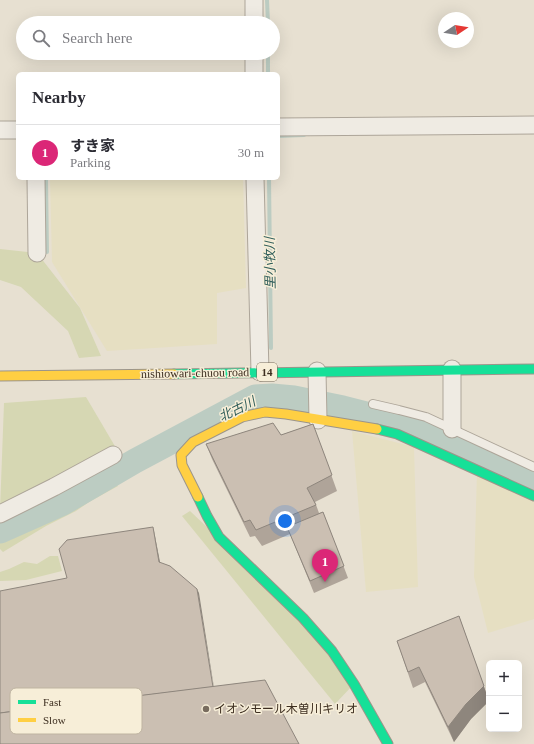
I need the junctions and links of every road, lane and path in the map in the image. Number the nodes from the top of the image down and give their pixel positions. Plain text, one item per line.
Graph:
1 (254, 0) edge
2 (254, 16) edge
3 (254, 60) edge
4 (254, 72) edge
5 (534, 125) edge
6 (280, 127) edge
7 (0, 130) edge
8 (16, 130) edge
9 (36, 180) edge
10 (255, 180) edge
11 (37, 253) dead end
12 (452, 369) junction
13 (534, 369) edge
14 (317, 371) junction
15 (260, 372) junction
16 (0, 376) edge
17 (373, 404) dead end
18 (318, 417) junction
19 (452, 429) junction
20 (113, 455) dead end
21 (534, 467) edge
22 (534, 496) edge
23 (0, 514) edge
24 (388, 744) edge

1 - 2 street
3 - 4 street
5 - 6 street
7 - 8 street
9 - 11 street
10 - 15 street
12 - 13 street, nishiowari-chuou road / 14
12 - 14 street, nishiowari-chuou road / 14
12 - 19 street
14 - 15 street, nishiowari-chuou road / 14
14 - 18 street
15 - 16 street, nishiowari-chuou road / 14
17 - 19 lane
18 - 22 street
18 - 24 street
19 - 21 lane
20 - 23 street

